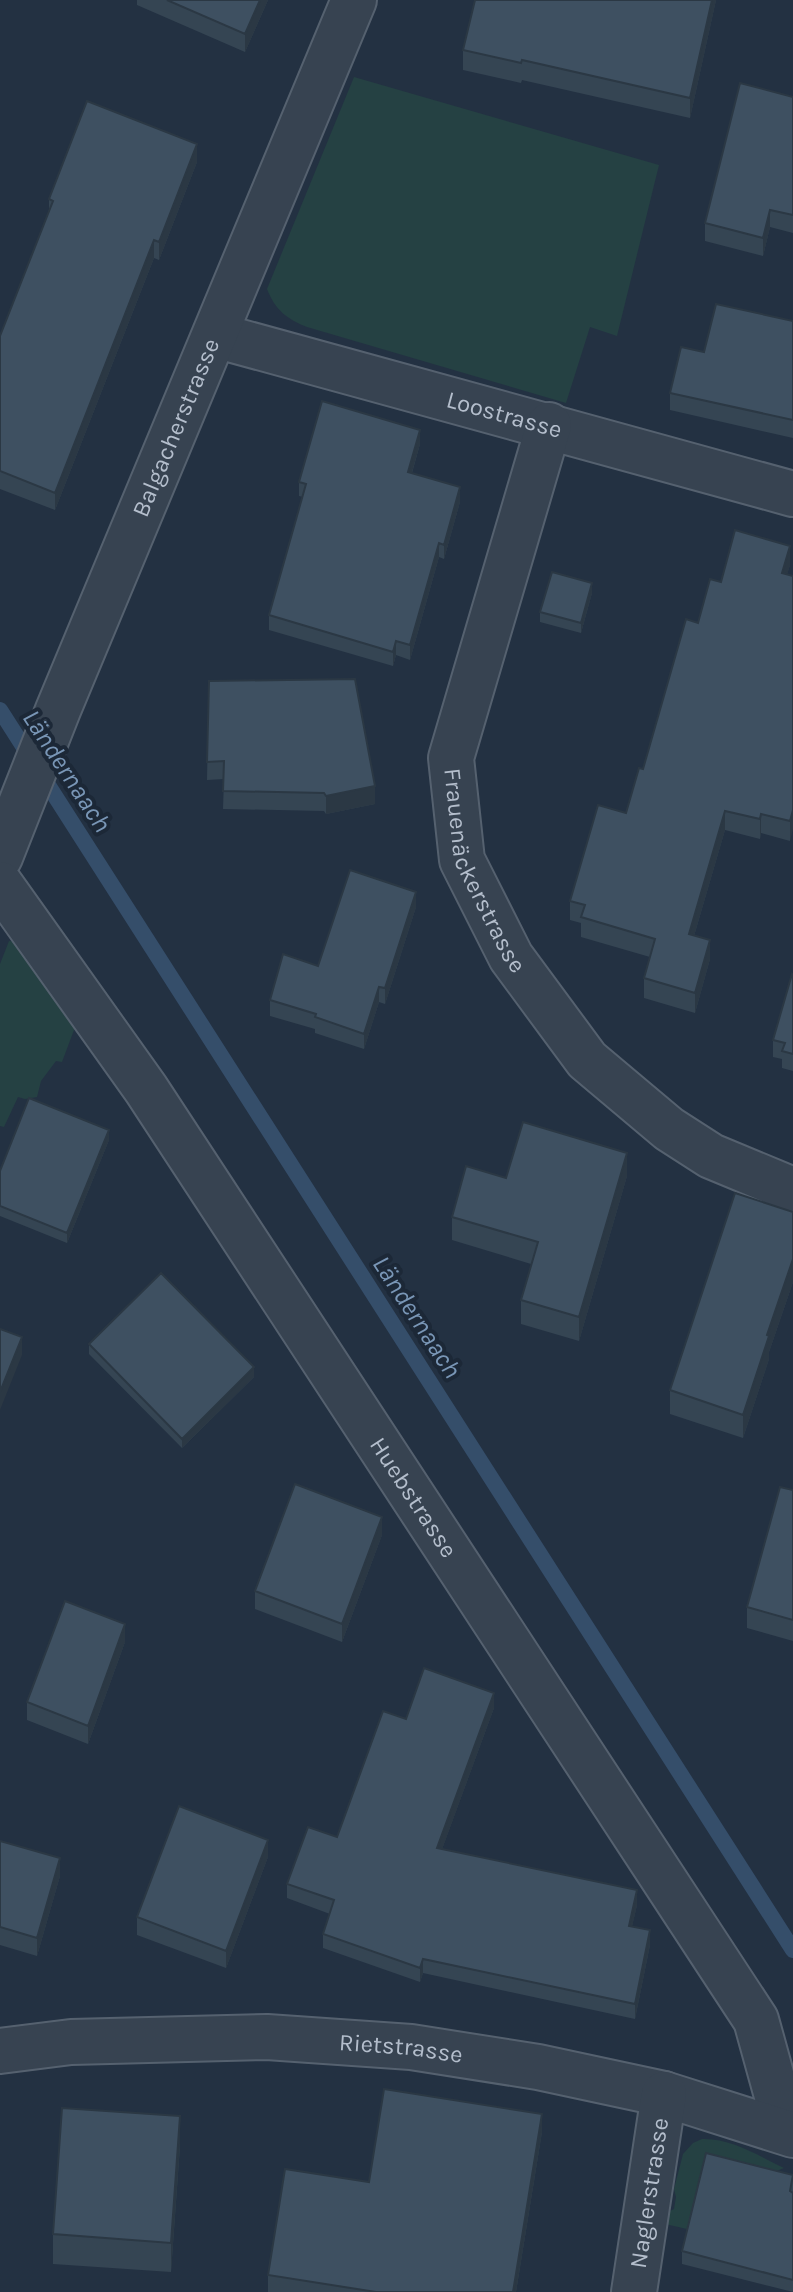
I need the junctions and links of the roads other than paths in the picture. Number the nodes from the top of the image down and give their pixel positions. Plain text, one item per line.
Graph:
1 (354, 0) edge
2 (215, 335) junction
3 (549, 425) junction
4 (793, 494) edge
5 (5, 844) edge
6 (0, 884) edge
7 (793, 1190) edge
8 (0, 2051) edge
9 (664, 2094) junction
10 (790, 2134) edge
11 (634, 2292) edge

1 - 2 street, Balgacherstrasse
2 - 3 street, Loostrasse
2 - 5 street, Balgacherstrasse
3 - 4 street, Loostrasse
3 - 7 street, Frauenäckerstrasse
6 - 10 street, Huebstrasse
8 - 9 street, Rietstrasse
9 - 10 street, Rietstrasse
9 - 11 street, Naglerstrasse

